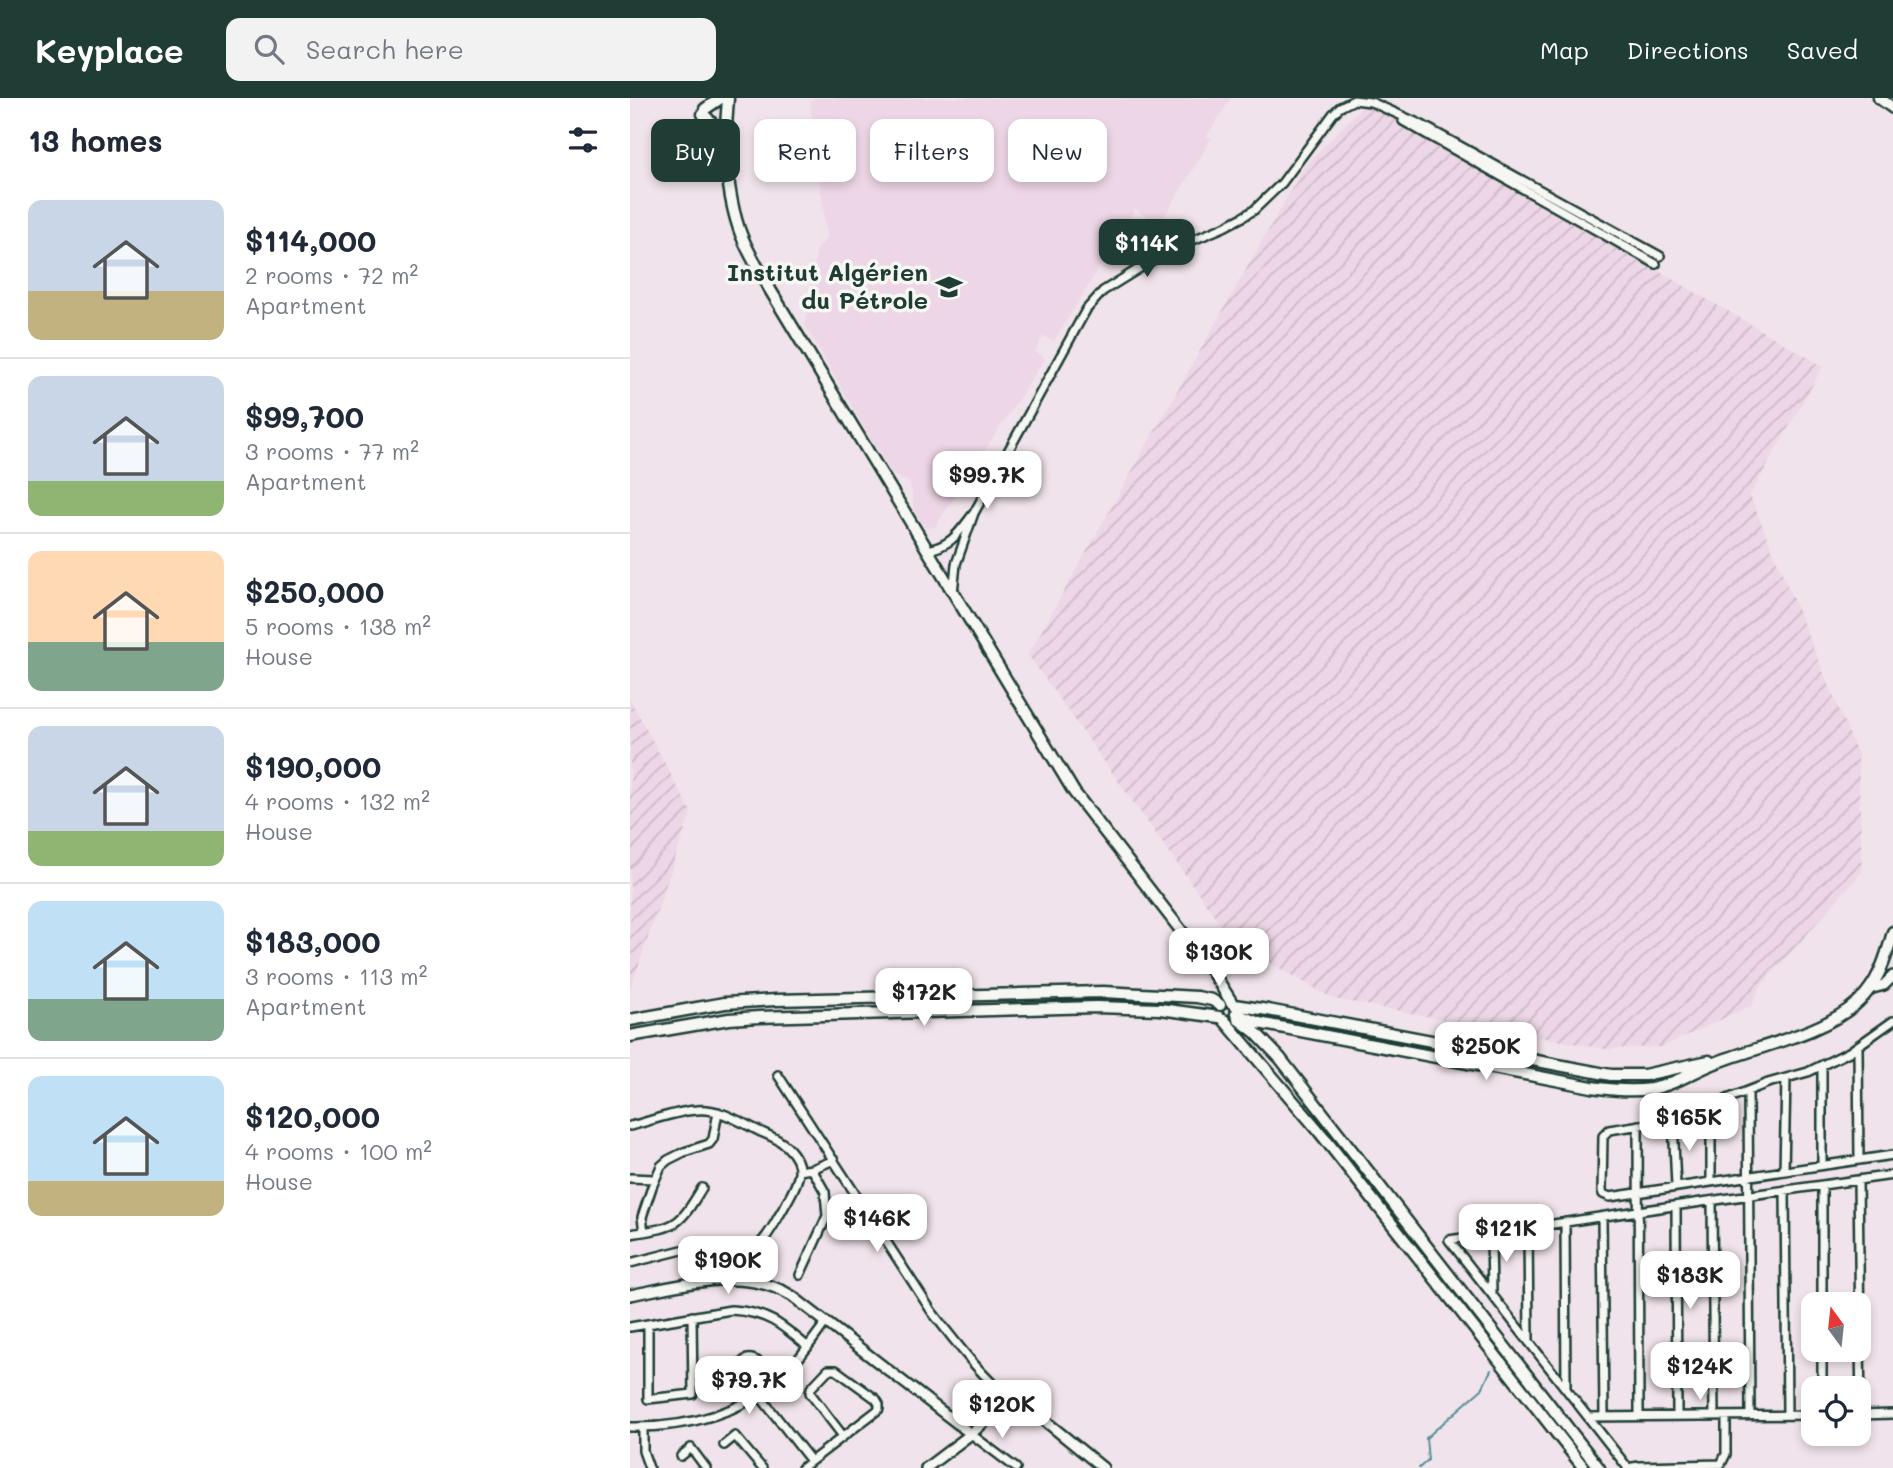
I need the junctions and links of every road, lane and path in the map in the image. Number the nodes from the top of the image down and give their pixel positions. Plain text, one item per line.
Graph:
1 (721, 98) edge
2 (728, 98) edge
3 (1879, 98) edge
4 (1893, 108) edge
5 (710, 119) edge
6 (727, 119) edge
7 (729, 182) edge
8 (1658, 260) dead end
9 (974, 513) junction
10 (927, 550) junction
11 (953, 593) junction
12 (1893, 932) edge
13 (1210, 968) junction
14 (1893, 976) edge
15 (1869, 989) junction
16 (1197, 997) junction
17 (1230, 1008) junction
18 (1222, 1018) junction
19 (630, 1020) edge
20 (1893, 1021) edge
21 (630, 1036) edge
22 (1858, 1046) junction
23 (1733, 1056) junction
24 (1822, 1066) junction
25 (778, 1075) dead end
26 (1786, 1078) junction
27 (1748, 1091) junction
28 (1711, 1106) junction
29 (718, 1112) junction
30 (1674, 1120) junction
31 (1639, 1125) junction
32 (630, 1126) edge
33 (1893, 1155) edge
34 (834, 1160) junction
35 (1859, 1160) junction
36 (1822, 1165) junction
37 (812, 1169) junction
38 (799, 1171) junction
39 (1784, 1171) junction
40 (1893, 1175) edge
41 (1748, 1176) junction
42 (630, 1178) edge
43 (655, 1179) junction
44 (1858, 1180) junction
45 (1711, 1181) junction
46 (1822, 1185) junction
47 (1676, 1186) junction
48 (702, 1188) dead end
49 (1785, 1190) junction
50 (1638, 1192) junction
51 (1748, 1196) junction
52 (1712, 1201) junction
53 (1676, 1206) junction
54 (1638, 1211) junction
55 (1602, 1217) junction
56 (1565, 1222) junction
57 (1528, 1228) junction
58 (644, 1232) junction
59 (630, 1234) edge
60 (1491, 1234) junction
61 (630, 1263) edge
62 (800, 1275) dead end
63 (1822, 1292) edge
64 (1492, 1294) junction
65 (630, 1295) edge
66 (692, 1316) junction
67 (826, 1322) junction
68 (648, 1324) junction
69 (630, 1327) edge
70 (1530, 1342) junction
71 (808, 1347) junction
72 (1860, 1376) edge
73 (779, 1379) junction
74 (734, 1381) dead end
75 (1566, 1389) junction
76 (759, 1395) junction
77 (1012, 1401) junction
78 (1893, 1414) edge
79 (1750, 1415) junction
80 (1787, 1415) junction
81 (1801, 1415) edge
82 (1871, 1415) edge
83 (1604, 1416) junction
84 (1639, 1416) junction
85 (1677, 1416) junction
86 (1714, 1416) junction
87 (1726, 1416) junction
88 (1588, 1417) junction
89 (630, 1427) edge
90 (643, 1427) junction
91 (971, 1434) junction
92 (843, 1436) junction
93 (724, 1445) dead end
94 (681, 1456) dead end
95 (811, 1461) junction
96 (649, 1468) edge
97 (706, 1468) edge
98 (762, 1468) edge
99 (802, 1468) edge
100 (926, 1468) edge
101 (1016, 1468) edge
102 (1103, 1468) edge
103 (1584, 1468) edge
104 (1599, 1468) edge
105 (1628, 1468) edge

1 - 5 main road
2 - 6 main road
3 - 4 main road
7 - 10 main road
8 - 9 street
9 - 10 street
9 - 11 street
10 - 11 main road
11 - 13 main road
12 - 15 main road
13 - 16 main road
13 - 17 main road
14 - 15 street
15 - 23 main road
16 - 17 main road
16 - 19 main road
17 - 18 main road
17 - 18 main road
17 - 23 main road
17 - 23 main road
17 - 104 main road
18 - 21 main road
18 - 103 main road
20 - 22 street
22 - 24 street
22 - 35 street
24 - 26 street
24 - 36 street
25 - 34 street
26 - 27 street
26 - 39 street
27 - 28 street
27 - 41 street
28 - 30 street
28 - 45 street
29 - 32 street
29 - 38 street
29 - 43 street
30 - 31 street
30 - 47 street
31 - 50 street
31 - 50 street
33 - 35 street
34 - 37 street
34 - 77 street
35 - 36 street
36 - 39 street
37 - 38 street
37 - 62 street
38 - 61 street
39 - 41 street
40 - 44 street
41 - 45 street
41 - 51 street
42 - 43 street
43 - 58 street
44 - 46 street
44 - 72 street
45 - 47 street
46 - 49 street
46 - 63 street
47 - 50 street
48 - 58 street
49 - 51 street
49 - 80 street
50 - 54 street
51 - 52 street
51 - 79 street
52 - 53 street
52 - 86 street
53 - 54 street
53 - 85 street
54 - 55 street
54 - 84 street
55 - 56 street
55 - 83 street
56 - 57 street
56 - 75 street
57 - 60 street
57 - 70 street
58 - 59 street
60 - 64 street
60 - 64 street
64 - 70 street
65 - 67 street
66 - 68 street
66 - 68 street
66 - 71 street
67 - 71 street
67 - 91 street
68 - 69 street
70 - 75 street
71 - 73 street
73 - 74 street
73 - 76 street
75 - 88 street
76 - 90 street
76 - 95 street
77 - 91 street
77 - 102 street
78 - 82 street
79 - 80 street
79 - 87 street
80 - 81 street
83 - 84 street
83 - 88 street
84 - 85 street
85 - 86 street
86 - 87 street
87 - 105 street
88 - 105 street
89 - 90 street
90 - 96 street
91 - 100 street
91 - 101 street
92 - 92 street
92 - 95 street
93 - 98 street
94 - 97 street
95 - 99 street

